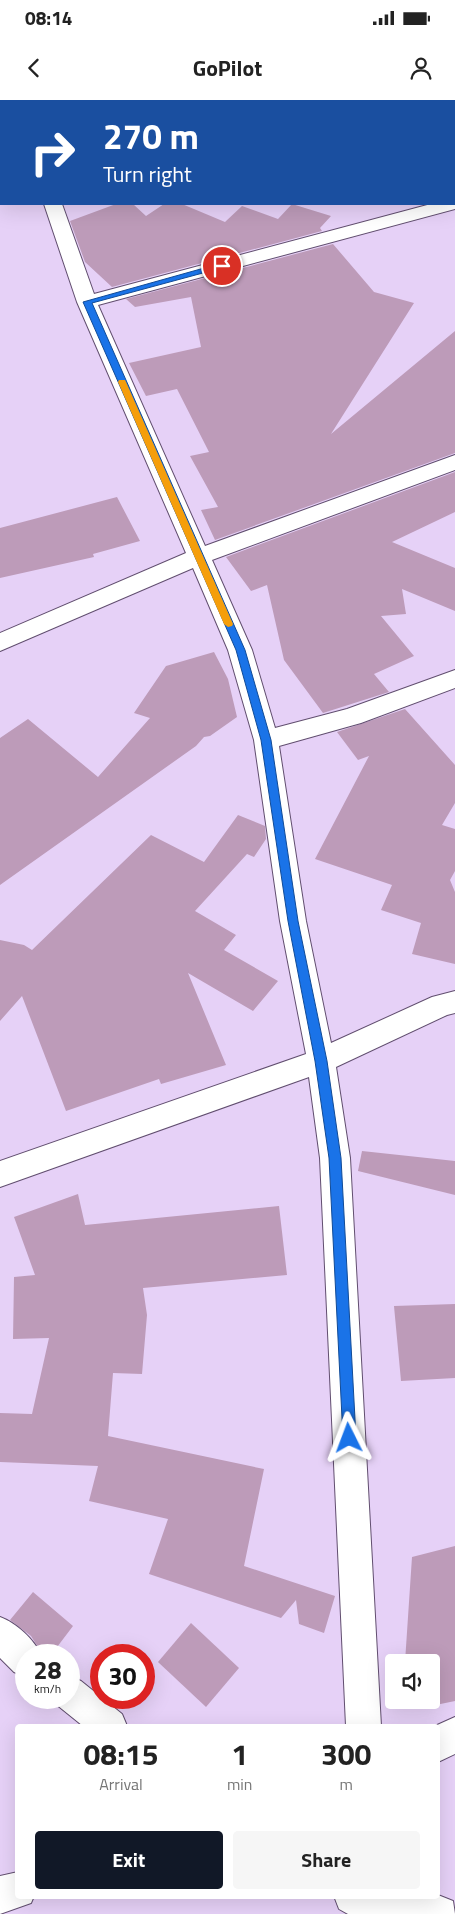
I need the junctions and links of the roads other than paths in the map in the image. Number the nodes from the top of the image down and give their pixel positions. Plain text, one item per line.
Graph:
1 (53, 205) edge
2 (448, 205) edge
3 (87, 302) junction
4 (455, 462) edge
5 (198, 557) junction
6 (0, 643) edge
7 (455, 679) edge
8 (266, 740) junction
9 (455, 1002) edge
10 (321, 1061) junction
11 (0, 1174) edge
12 (0, 1634) edge
13 (15, 1649) edge
14 (80, 1703) edge
15 (107, 1724) edge
16 (363, 1724) edge
17 (455, 1735) edge
18 (440, 1743) edge
19 (15, 1891) edge
20 (0, 1895) edge
21 (356, 1901) edge
22 (440, 1914) edge

1 - 3 street
2 - 3 street
3 - 5 street
4 - 5 street
5 - 6 street
5 - 8 street
7 - 8 street
8 - 10 street
9 - 10 street
10 - 11 street
10 - 16 street
12 - 13 street
14 - 15 street
17 - 18 street
19 - 20 street
21 - 22 street

